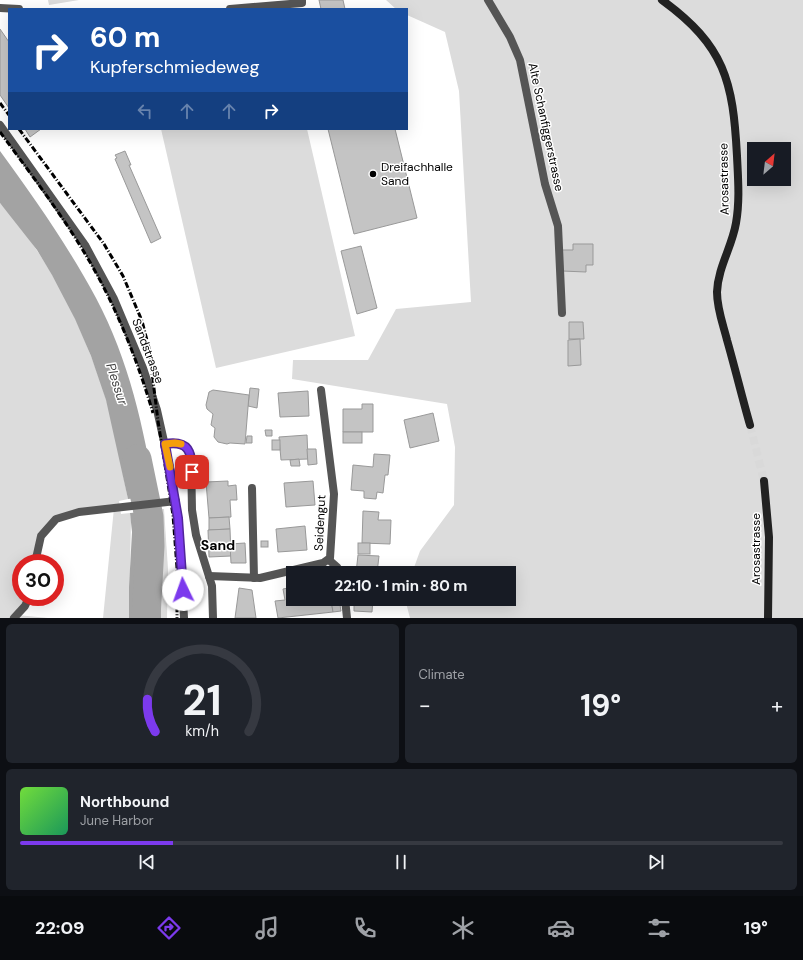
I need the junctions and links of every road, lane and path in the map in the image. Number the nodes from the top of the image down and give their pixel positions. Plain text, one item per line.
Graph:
1 (488, 0) edge
2 (662, 0) edge
3 (302, 4) edge
4 (244, 8) edge
5 (0, 125) edge
6 (562, 313) dead end
7 (321, 390) dead end
8 (750, 425) tunnel mouth
9 (165, 444) junction
10 (764, 481) tunnel mouth
11 (252, 488) dead end
12 (176, 500) junction
13 (37, 554) edge
14 (329, 560) junction
15 (336, 566) edge
16 (209, 576) junction
17 (254, 578) junction
18 (25, 606) edge
19 (346, 606) edge
20 (14, 618) edge
21 (184, 618) edge
22 (213, 618) edge
23 (347, 618) edge
24 (768, 618) edge

1 - 6 street, Alte Schanfiggerstrasse
2 - 8 main road, Arosastrasse
3 - 4 street
5 - 9 street, Sandstrasse
7 - 14 street, Seidengut
9 - 12 street, Sandstrasse
9 - 16 street
10 - 24 main road, Arosastrasse
11 - 17 street
12 - 13 street
12 - 21 street, Sandstrasse
14 - 15 street
14 - 17 street, Seidengut
16 - 17 street, Seidengut
16 - 22 street
18 - 20 street
19 - 23 street

